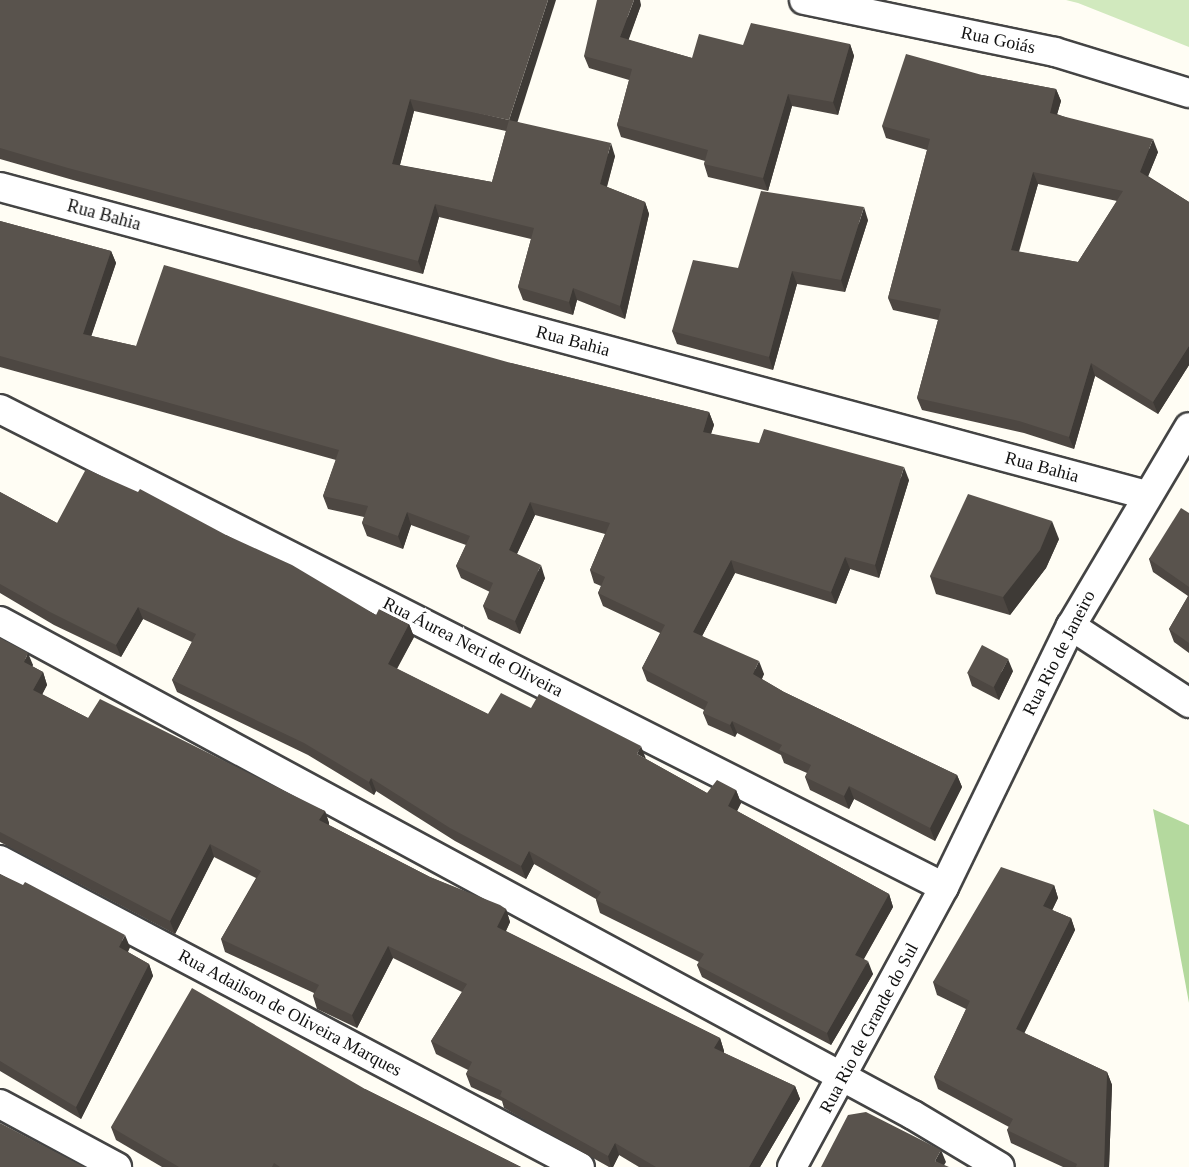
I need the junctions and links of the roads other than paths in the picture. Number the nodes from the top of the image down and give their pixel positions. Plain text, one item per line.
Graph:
1 (804, 0) edge
2 (1189, 93) edge
3 (0, 187) edge
4 (0, 408) edge
5 (1189, 427) edge
6 (1146, 495) junction
7 (0, 621) edge
8 (1071, 626) junction
9 (1189, 703) edge
10 (0, 860) edge
11 (944, 887) junction
12 (842, 1079) junction
13 (0, 1104) edge
14 (117, 1167) edge
15 (580, 1167) edge
16 (792, 1167) edge
17 (1000, 1167) edge

1 - 2 street, Rua Goiás
3 - 6 street, Rua Bahia
4 - 11 street, Rua Áurea Neri de Oliveira
5 - 6 street, Rua Rio de Janeiro
6 - 8 street, Rua Rio de Janeiro
7 - 12 street
8 - 9 street
8 - 11 street, Rua Rio de Janeiro
10 - 15 street, Rua Adailson de Oliveira Marques
11 - 12 street, Rua Rio de Grande do Sul
12 - 16 street, Rua Rio de Grande do Sul
12 - 17 street
13 - 14 street

